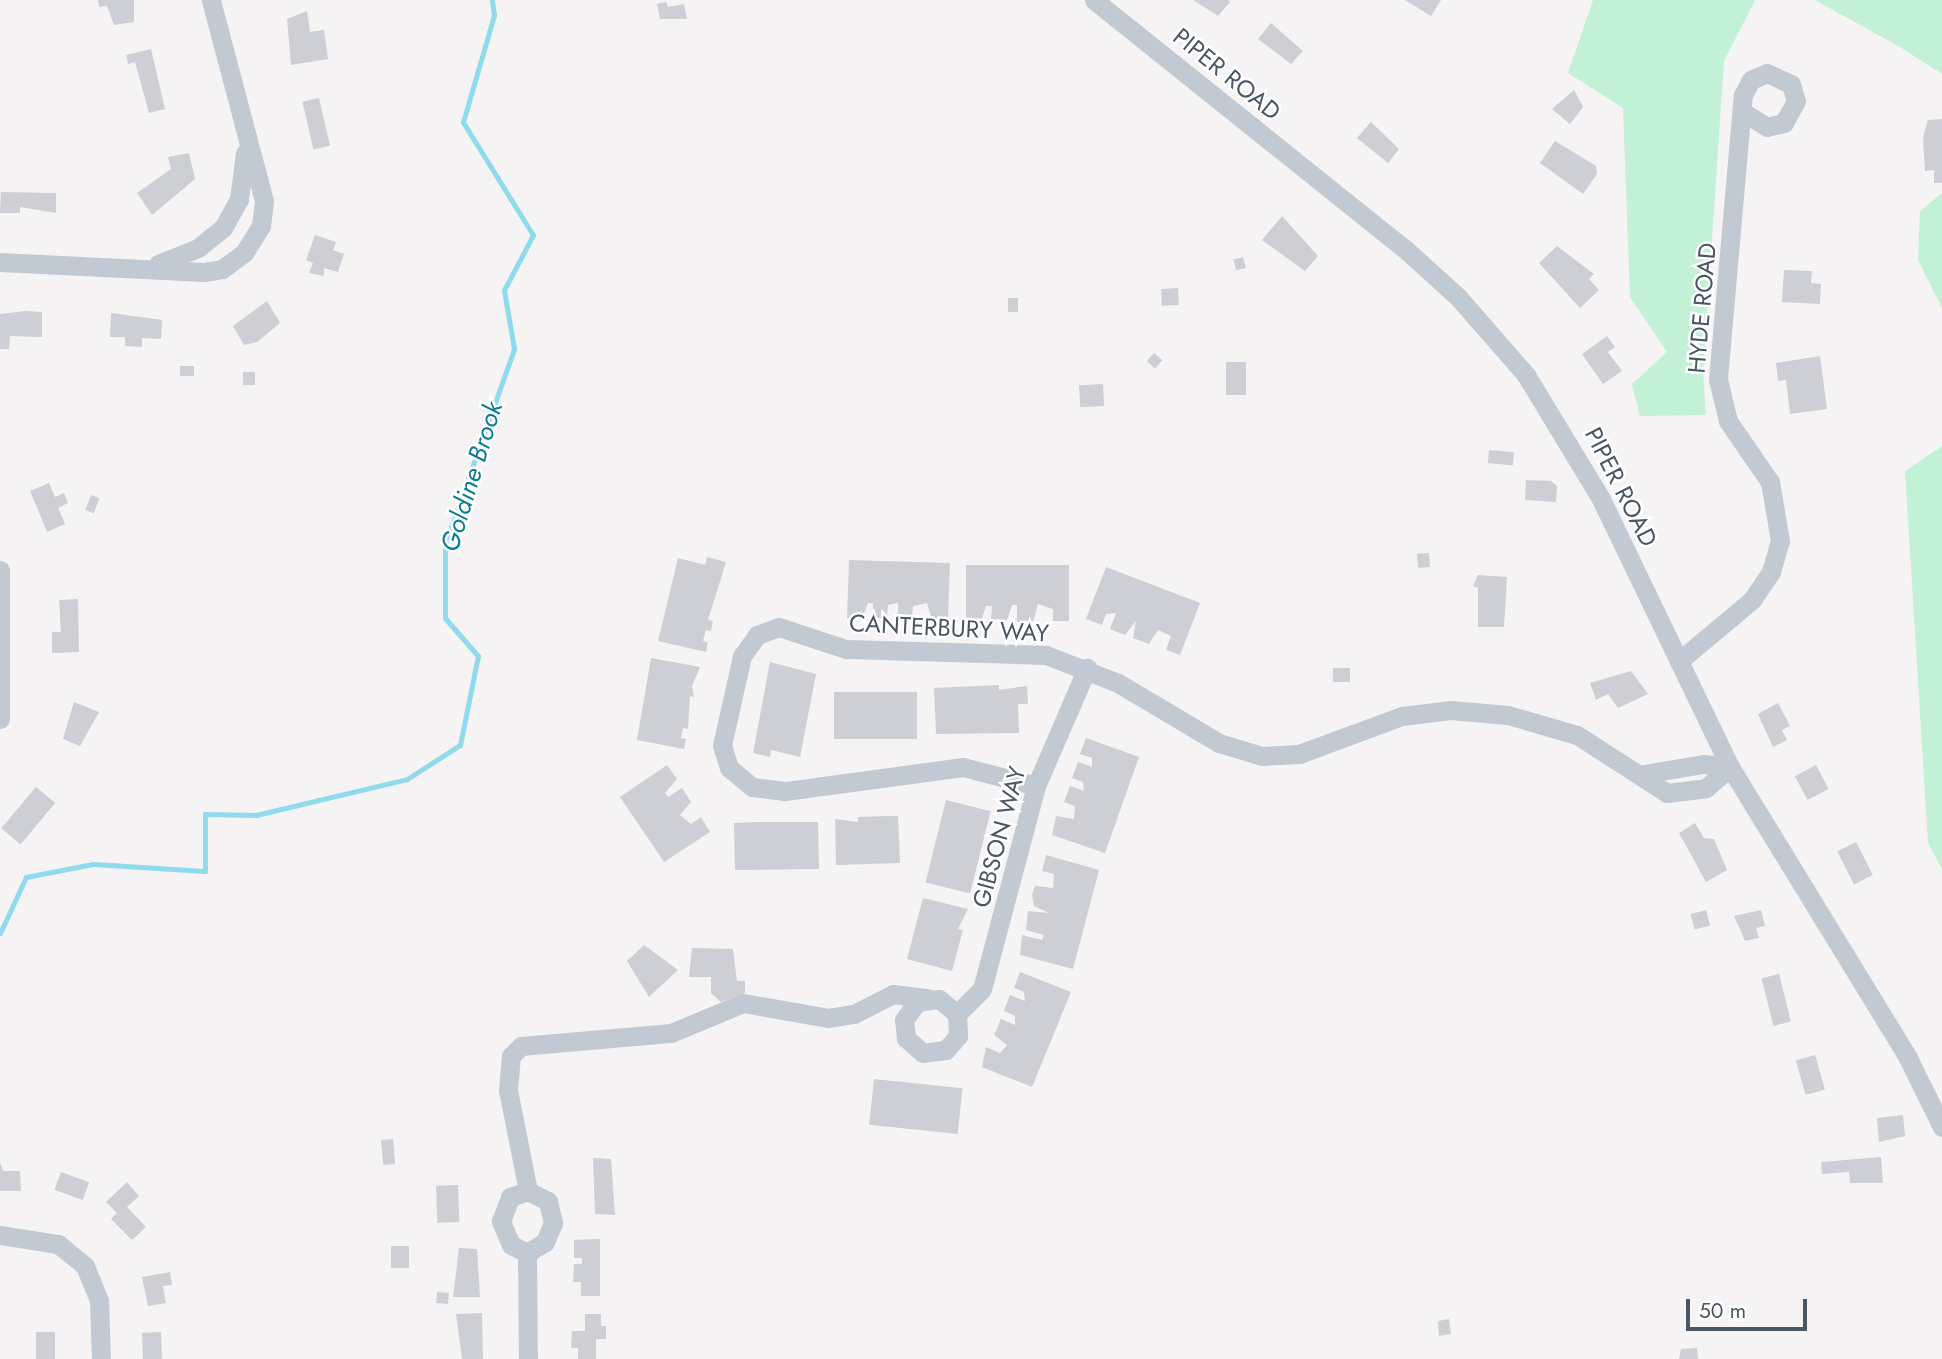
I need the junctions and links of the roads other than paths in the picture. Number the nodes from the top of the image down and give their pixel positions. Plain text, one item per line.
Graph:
1 (211, 0) edge
2 (1094, 0) edge
3 (1745, 113) dead end
4 (245, 145) junction
5 (0, 262) edge
6 (151, 266) junction
7 (0, 570) edge
8 (1679, 661) junction
9 (1087, 668) junction
10 (0, 719) edge
11 (1730, 767) junction
12 (1036, 786) junction
13 (928, 998) junction
14 (957, 1014) junction
15 (1935, 1092) edge
16 (1942, 1127) edge
17 (528, 1191) junction
18 (0, 1235) edge
19 (527, 1253) junction
20 (101, 1359) edge
21 (528, 1359) edge

1 - 4 street
2 - 8 street, PIPER ROAD
3 - 8 street, HYDE ROAD
4 - 6 street
4 - 6 street
5 - 6 street
7 - 10 street
8 - 11 street, PIPER ROAD
9 - 11 street, CANTERBURY WAY
9 - 12 street, GIBSON WAY
9 - 12 street, CANTERBURY WAY
11 - 15 street, PIPER ROAD
12 - 14 street, GIBSON WAY
13 - 14 street
13 - 14 street
13 - 17 street
15 - 16 street, PIPER ROAD
17 - 19 street
17 - 19 street
18 - 20 street
19 - 21 street

